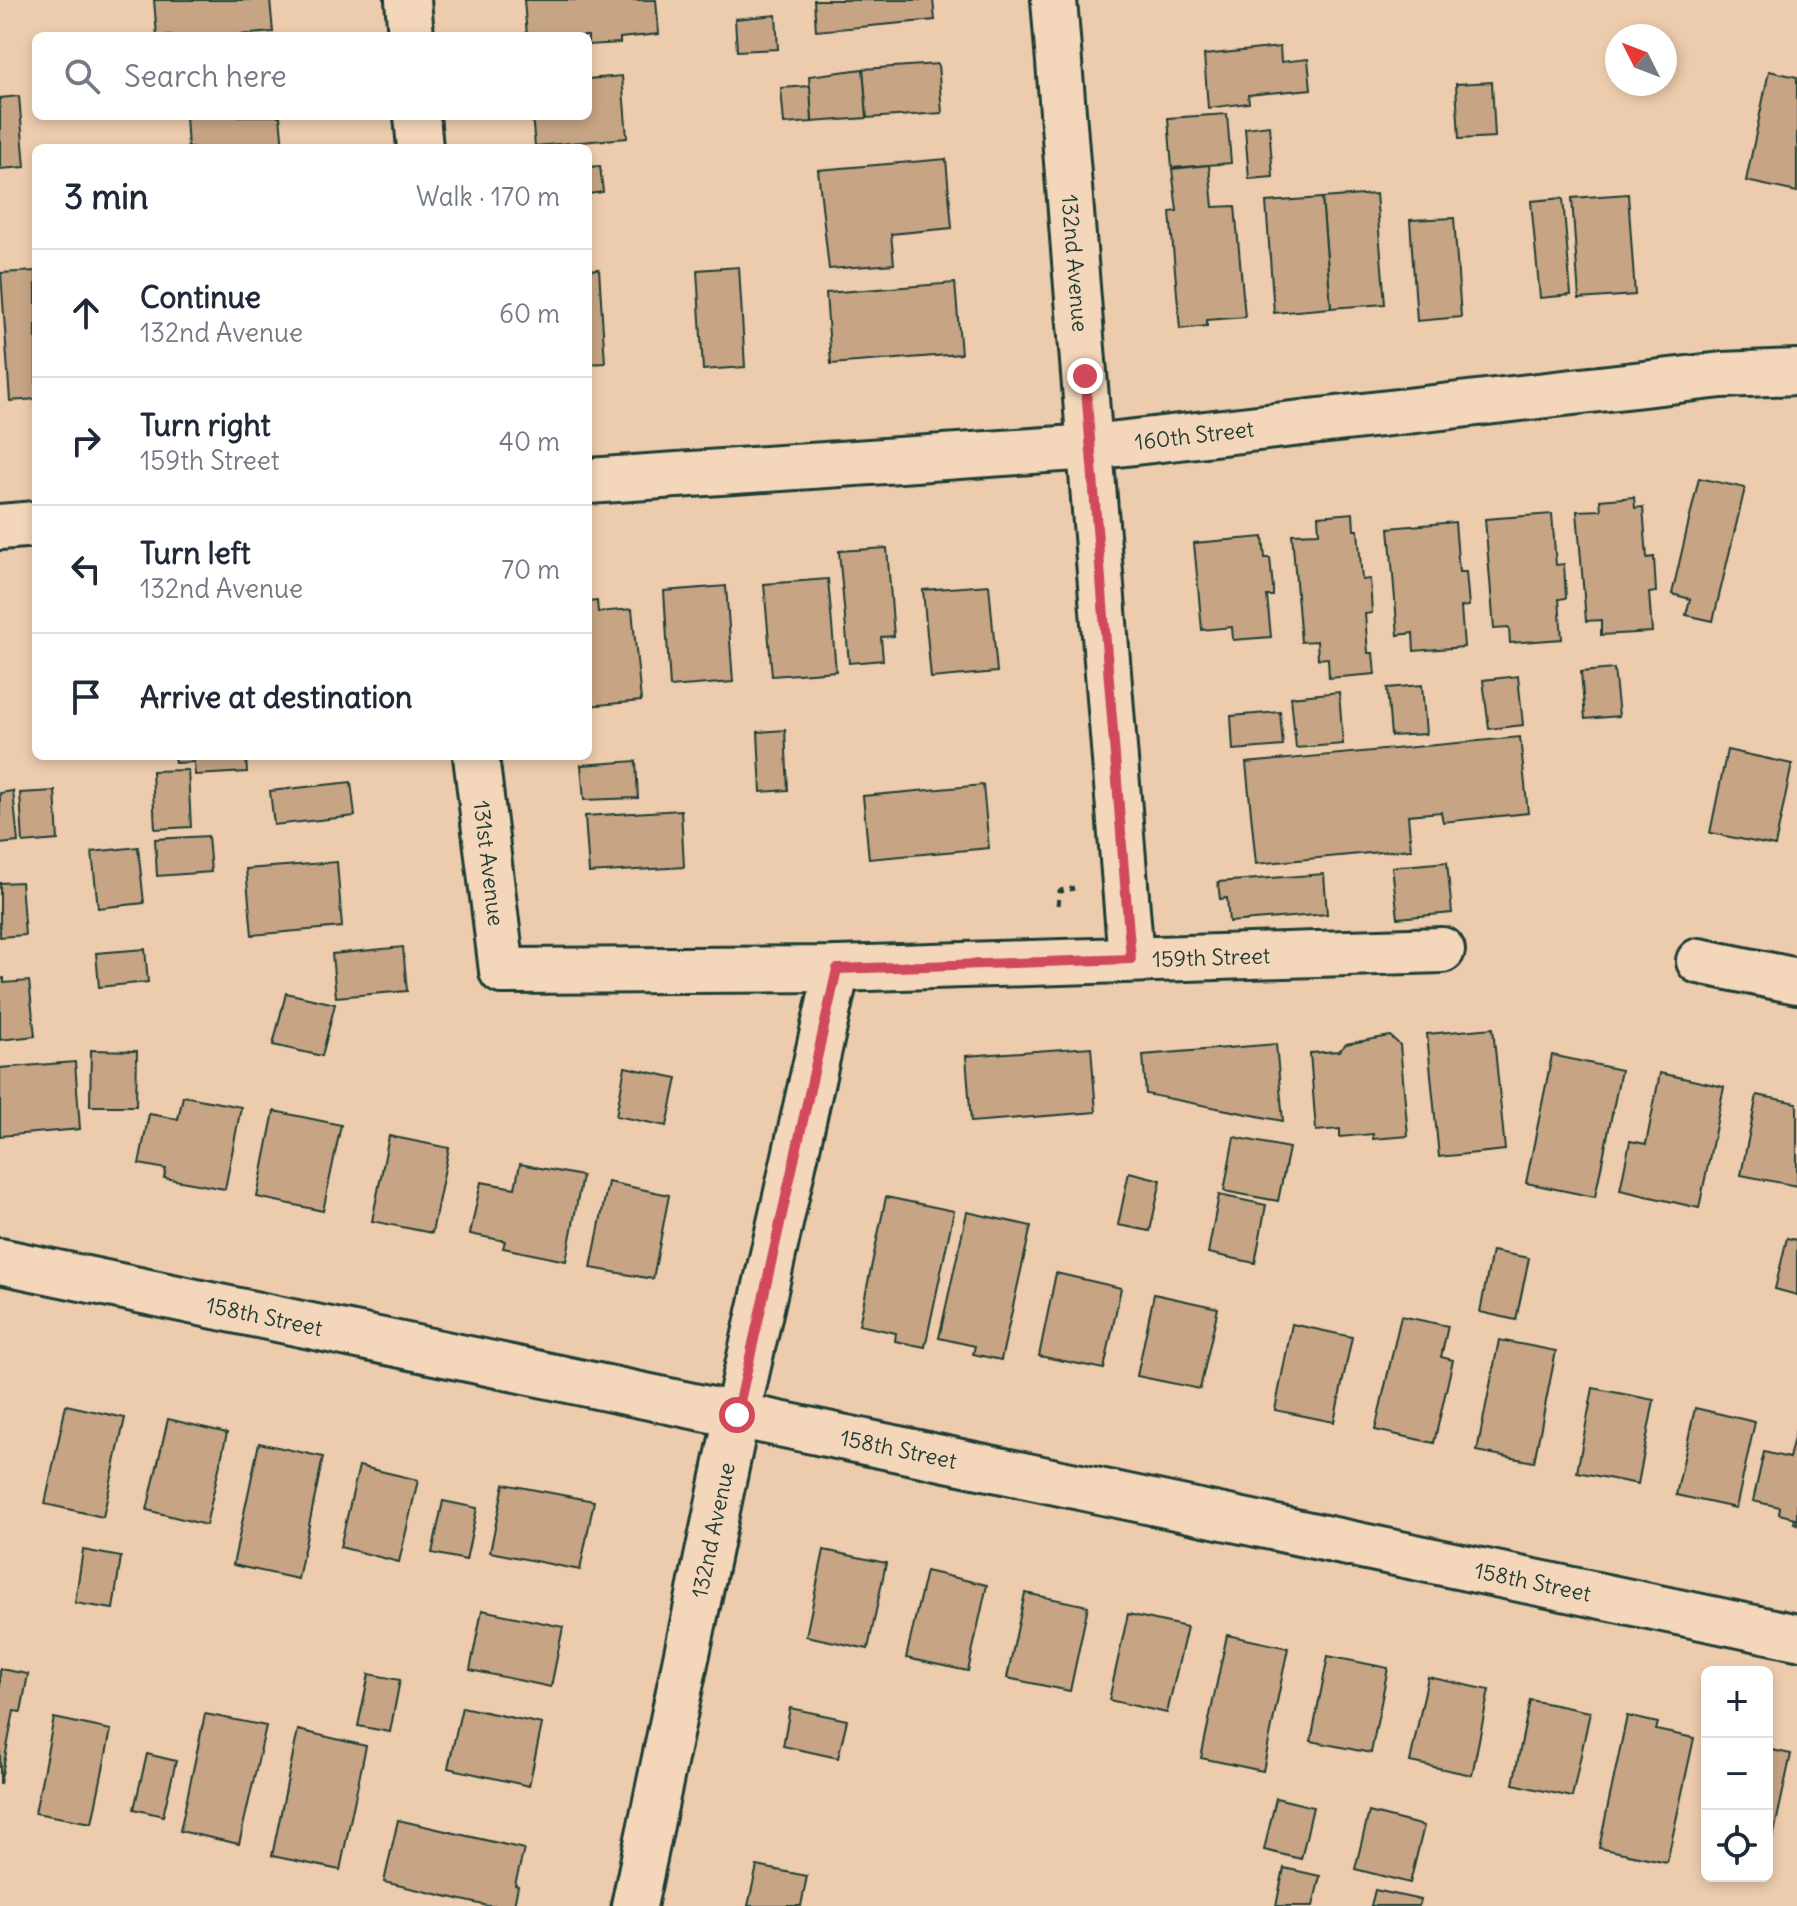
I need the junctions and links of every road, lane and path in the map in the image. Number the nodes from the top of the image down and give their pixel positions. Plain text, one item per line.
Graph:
1 (408, 0) edge
2 (1054, 0) edge
3 (411, 32) edge
4 (417, 120) edge
5 (420, 144) edge
6 (1797, 372) edge
7 (1091, 447) junction
8 (592, 481) edge
9 (32, 524) edge
10 (0, 527) edge
11 (476, 760) edge
12 (1074, 888) dead end
13 (1058, 905) dead end
14 (1442, 950) dead end
15 (1131, 959) junction
16 (1699, 961) dead end
17 (837, 969) junction
18 (502, 971) joint
19 (1797, 981) edge
20 (0, 1261) edge
21 (737, 1415) junction
22 (1797, 1637) edge
23 (634, 1906) edge

1 - 3 street
2 - 7 street, 132nd Avenue
4 - 5 street
6 - 7 street, 160th Street
7 - 8 street, 160th Street
7 - 15 street, 132nd Avenue
9 - 10 street
11 - 18 street, 131st Avenue
12 - 13 path
14 - 15 street, 159th Street
15 - 17 street, 159th Street
16 - 19 street
17 - 18 street, 159th Street
17 - 21 street, 132nd Avenue
20 - 21 street, 158th Street
21 - 22 street, 158th Street
21 - 23 street, 132nd Avenue

